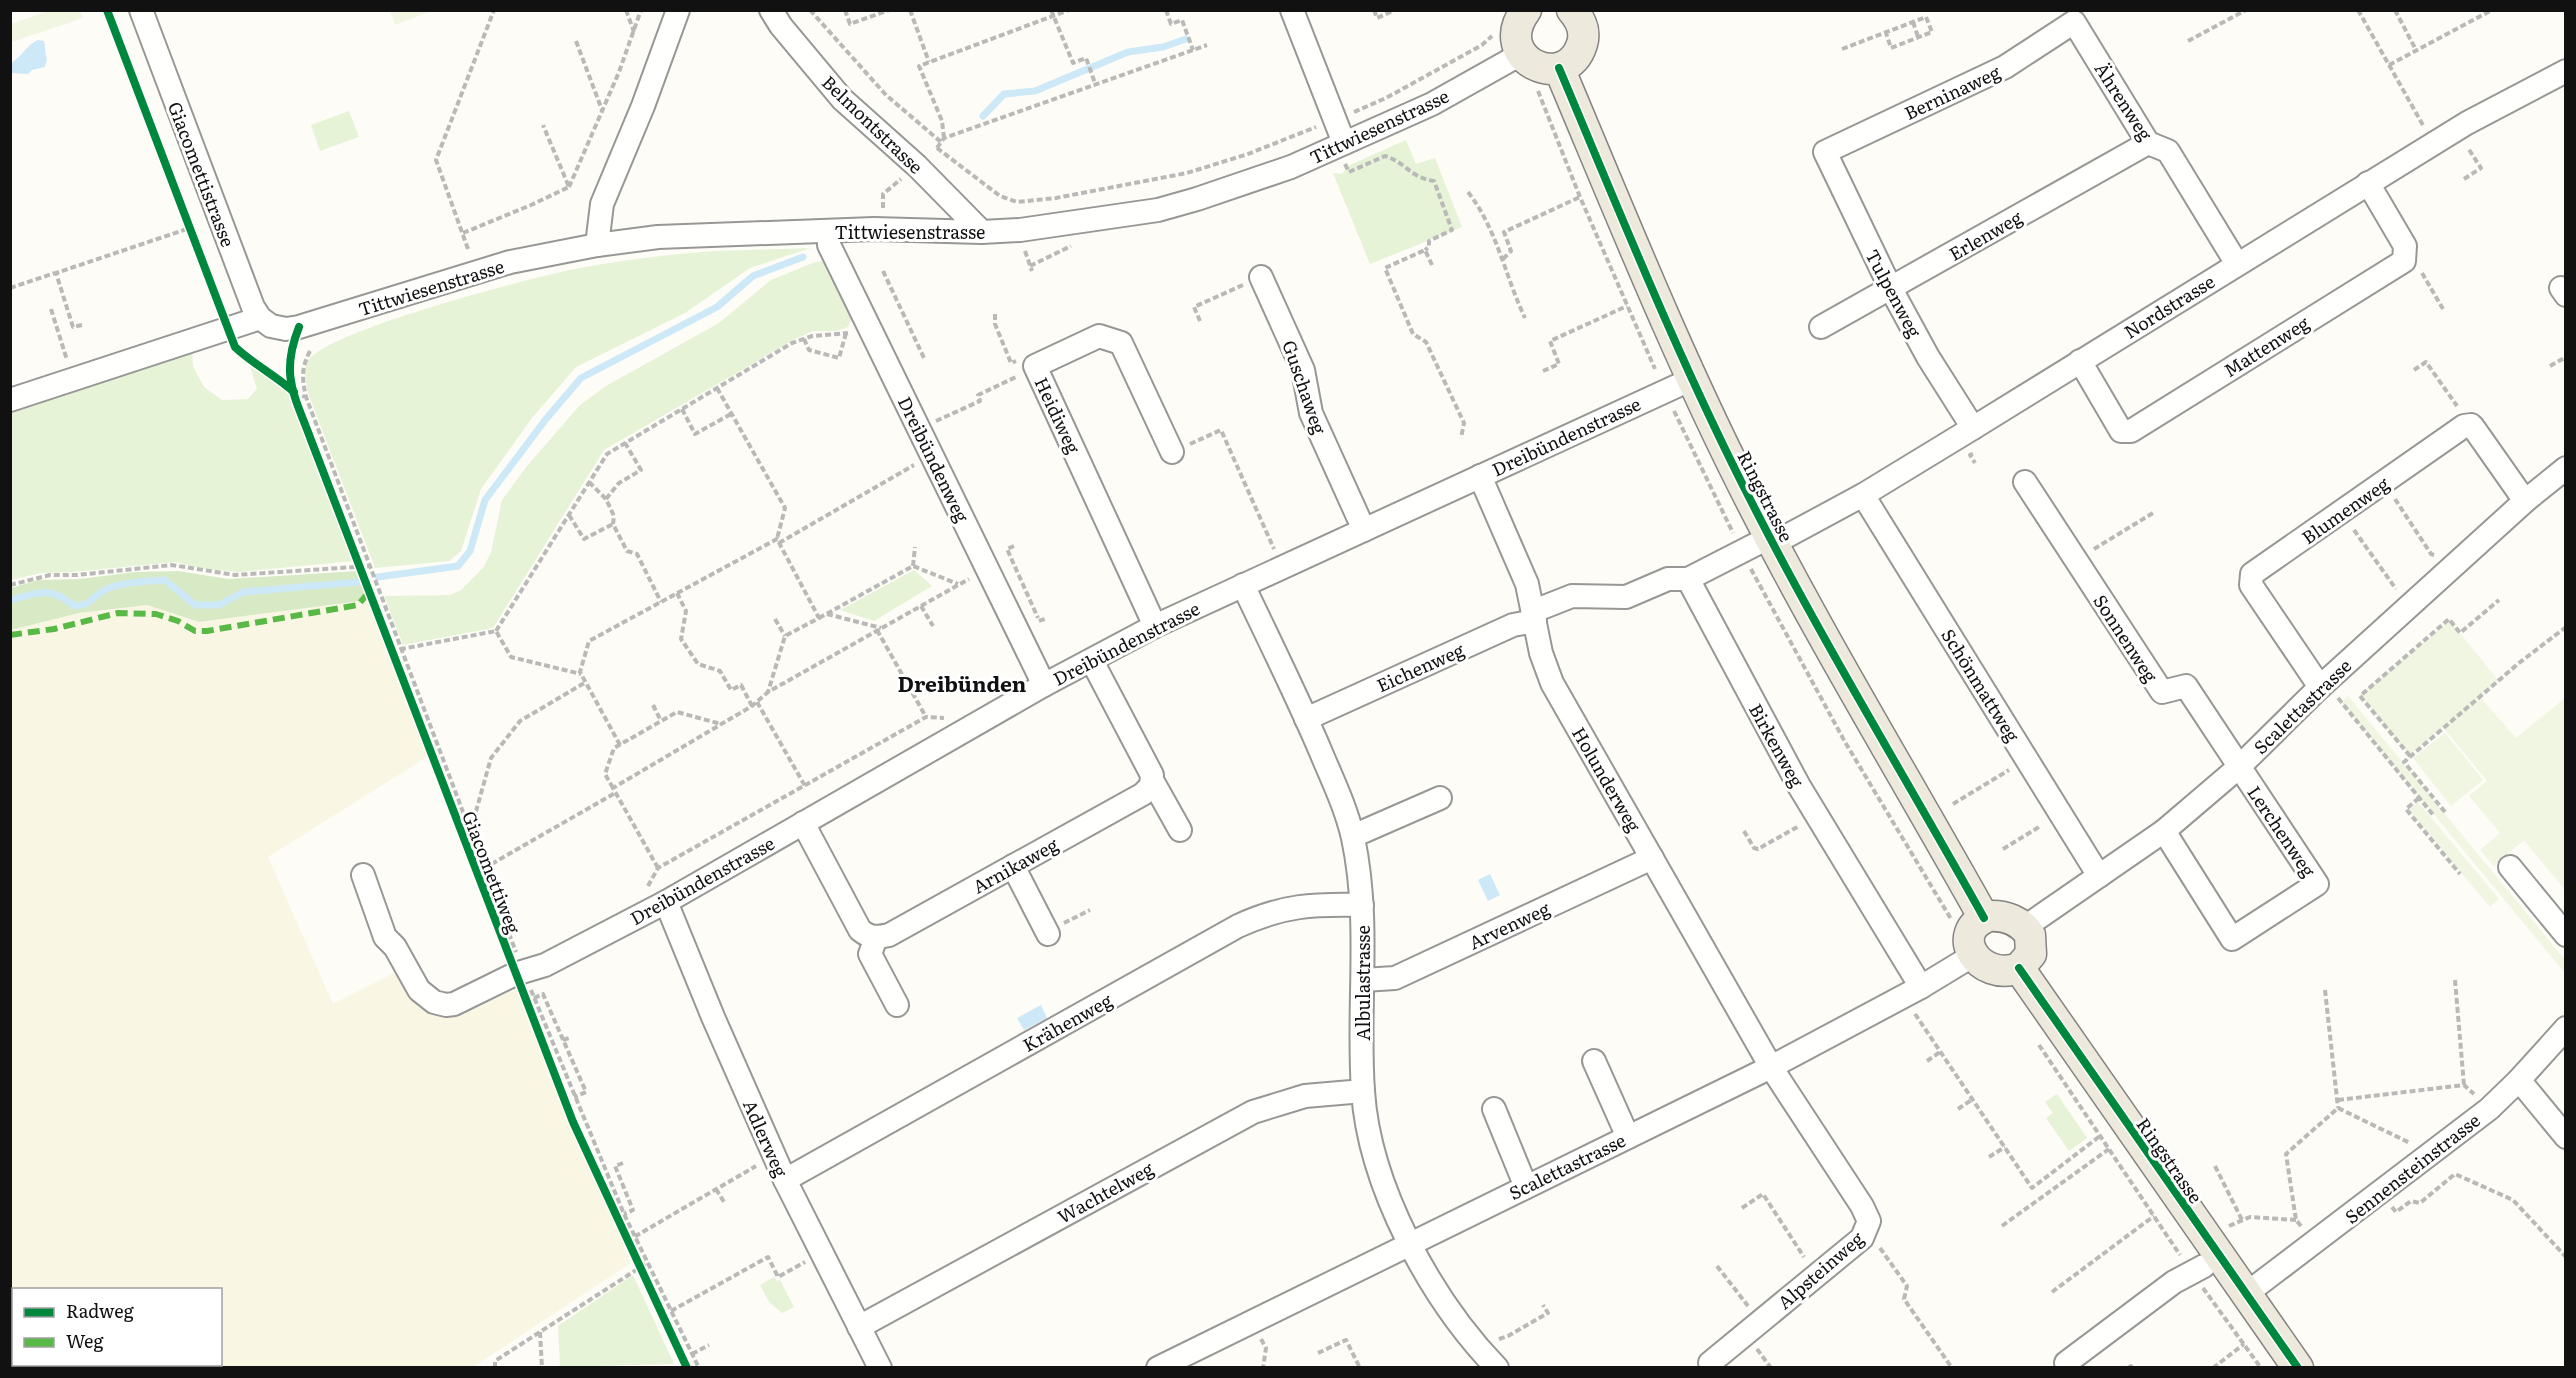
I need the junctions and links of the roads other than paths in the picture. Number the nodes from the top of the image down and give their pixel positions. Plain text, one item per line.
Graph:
1 (141, 10) edge
2 (678, 10) edge
3 (771, 10) edge
4 (1292, 10) edge
5 (1526, 10) edge
6 (1581, 13) edge
7 (2074, 22) joint
8 (1521, 54) junction
9 (1559, 68) junction
10 (2565, 71) edge
11 (2148, 143) junction
12 (1341, 145) junction
13 (1825, 152) joint
14 (2368, 183) junction
15 (829, 231) junction
16 (982, 232) junction
17 (597, 245) junction
18 (2237, 264) junction
19 (1261, 277) road end
20 (1891, 289) junction
21 (268, 323) junction
22 (1821, 327) dead end
23 (2080, 361) junction
24 (1692, 379) junction
25 (10, 400) edge
26 (1973, 428) junction
27 (1172, 452) road end
28 (2565, 468) edge
29 (1480, 476) junction
30 (2025, 482) dead end
31 (1863, 495) junction
32 (2525, 501) junction
33 (1364, 530) junction
34 (1772, 540) junction
35 (1688, 579) junction
36 (1243, 585) junction
37 (1535, 616) junction
38 (1155, 626) junction
39 (1092, 661) junction
40 (2322, 685) junction
41 (1044, 686) junction
42 (1306, 719) junction
43 (2239, 767) junction
44 (1152, 780) junction
45 (1440, 798) dead end
46 (803, 823) junction
47 (1180, 830) dead end
48 (2164, 831) junction
49 (1353, 836) junction
50 (1652, 858) junction
51 (1013, 866) junction
52 (2510, 867) dead end
53 (363, 875) dead end
54 (2099, 876) junction
55 (666, 902) junction
56 (1362, 905) junction
57 (1984, 918) junction
58 (2025, 927) junction
59 (1048, 933) road end
60 (2565, 935) edge
61 (876, 938) junction
62 (1972, 956) junction
63 (2019, 968) junction
64 (1363, 980) junction
65 (1912, 992) junction
66 (897, 1005) dead end
67 (2565, 1028) edge
68 (1594, 1061) dead end
69 (1771, 1067) junction
70 (2519, 1080) junction
71 (1363, 1091) junction
72 (1494, 1108) dead end
73 (1628, 1137) junction
74 (2565, 1137) edge
75 (785, 1180) junction
76 (1526, 1187) junction
77 (1411, 1244) junction
78 (2198, 1270) road end
79 (2246, 1294) junction
80 (859, 1327) junction
81 (1710, 1363) dead end
82 (2068, 1365) edge
83 (880, 1368) edge
84 (1158, 1368) edge
85 (1497, 1368) edge
86 (2298, 1368) edge

1 - 21 street, Giacomettistrasse
2 - 17 street
3 - 16 street, Belmontstrasse
4 - 12 street
5 - 8 main road
6 - 9 main road
7 - 11 street, Ährenweg
7 - 13 street, Berninaweg
8 - 9 main road
8 - 12 street, Tittwiesenstrasse
9 - 24 main road, Ringstrasse
10 - 14 street, Nordstrasse
11 - 18 street, Ährenweg
11 - 20 street, Erlenweg
12 - 16 street, Tittwiesenstrasse
13 - 20 street, Tulpenweg
14 - 18 street, Nordstrasse
14 - 23 street, Mattenweg
15 - 16 street, Tittwiesenstrasse
15 - 17 street, Tittwiesenstrasse
15 - 41 street, Dreibündenweg
17 - 21 street, Tittwiesenstrasse
18 - 23 street, Nordstrasse
19 - 33 street, Guschaweg
20 - 22 street, Erlenweg
20 - 26 street, Tulpenweg
21 - 25 street, Tittwiesenstrasse
23 - 26 street, Nordstrasse
24 - 29 street, Dreibündenstrasse
24 - 34 main road, Ringstrasse
26 - 31 street, Nordstrasse
27 - 38 street, Heidiweg
28 - 32 street, Scalettastrasse
29 - 33 street, Dreibündenstrasse
29 - 37 street, Holunderweg
30 - 43 street, Sonnenweg
31 - 34 street, Nordstrasse
31 - 54 street, Schönmattweg
32 - 40 street, Scalettastrasse
32 - 40 street, Blumenweg
33 - 36 street, Dreibündenstrasse
34 - 35 street
34 - 57 main road, Ringstrasse
35 - 37 street, Eichenweg
35 - 65 street, Birkenweg
36 - 38 street, Dreibündenstrasse
36 - 42 street, Albulastrasse
37 - 42 street, Eichenweg
37 - 50 street, Holunderweg
38 - 39 street, Dreibündenstrasse
39 - 41 street, Dreibündenstrasse
39 - 44 street
40 - 43 street, Scalettastrasse
41 - 46 street, Dreibündenstrasse
42 - 49 street, Albulastrasse
43 - 48 street, Scalettastrasse
43 - 48 street, Lerchenweg
44 - 47 street
44 - 51 street, Arnikaweg
45 - 49 street
46 - 55 street, Dreibündenstrasse
46 - 61 street
48 - 54 street, Scalettastrasse
49 - 56 street, Albulastrasse
50 - 64 street, Arvenweg
50 - 69 street, Holunderweg
51 - 59 street
51 - 61 street, Arnikaweg
52 - 60 street
53 - 55 street, Dreibündenstrasse
54 - 58 street, Scalettastrasse
55 - 75 street, Adlerweg
56 - 64 street, Albulastrasse
56 - 75 street, Krähenweg
57 - 58 main road
57 - 62 main road
58 - 63 main road
61 - 66 street
62 - 63 main road
62 - 65 street, Scalettastrasse
63 - 79 main road, Ringstrasse
64 - 71 street, Albulastrasse
65 - 69 street, Scalettastrasse
67 - 70 street, Sennensteinstrasse
68 - 73 street
69 - 73 street, Scalettastrasse
69 - 81 street, Alpsteinweg
70 - 74 street
70 - 79 street, Sennensteinstrasse
71 - 77 street, Albulastrasse
71 - 80 street, Wachtelweg
72 - 76 street
73 - 76 street, Scalettastrasse
75 - 80 street, Adlerweg
76 - 77 street, Scalettastrasse
77 - 84 street, Scalettastrasse
77 - 85 street, Albulastrasse
78 - 82 street
79 - 86 main road, Ringstrasse
80 - 83 street, Adlerweg

